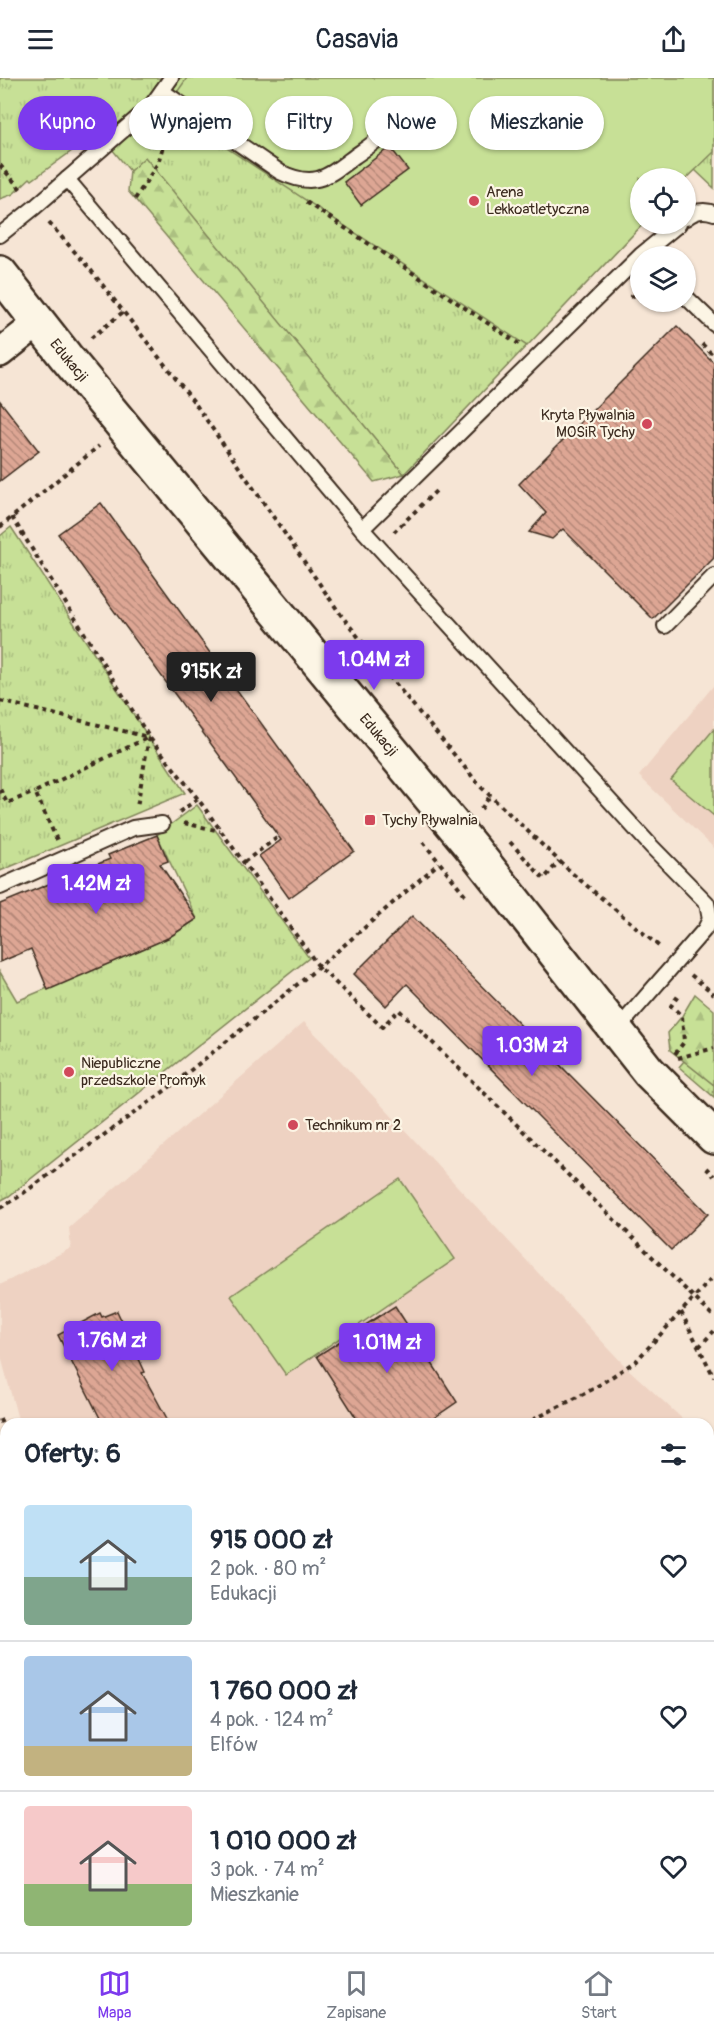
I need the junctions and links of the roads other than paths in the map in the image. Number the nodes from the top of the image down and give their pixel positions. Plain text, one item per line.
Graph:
1 (171, 78) edge
2 (162, 91) junction
3 (365, 148) edge
4 (67, 179) junction
5 (696, 212) edge
6 (714, 213) edge
7 (667, 234) edge
8 (0, 235) edge
9 (653, 246) edge
10 (630, 267) edge
11 (0, 273) edge
12 (696, 307) edge
13 (38, 323) junction
14 (714, 324) edge
15 (0, 353) edge
16 (362, 529) junction
17 (714, 576) edge
18 (664, 626) dead end
19 (162, 824) road end
20 (0, 887) edge
21 (616, 1031) junction
22 (714, 1137) edge

1 - 2 lane
2 - 3 lane
2 - 4 lane
4 - 8 lane
4 - 16 lane
5 - 6 lane
7 - 9 lane
10 - 16 lane
11 - 13 street, Edukacji
12 - 14 lane
13 - 15 street
13 - 21 street, Edukacji
16 - 21 lane
17 - 18 lane
19 - 20 lane
21 - 22 street, Edukacji

